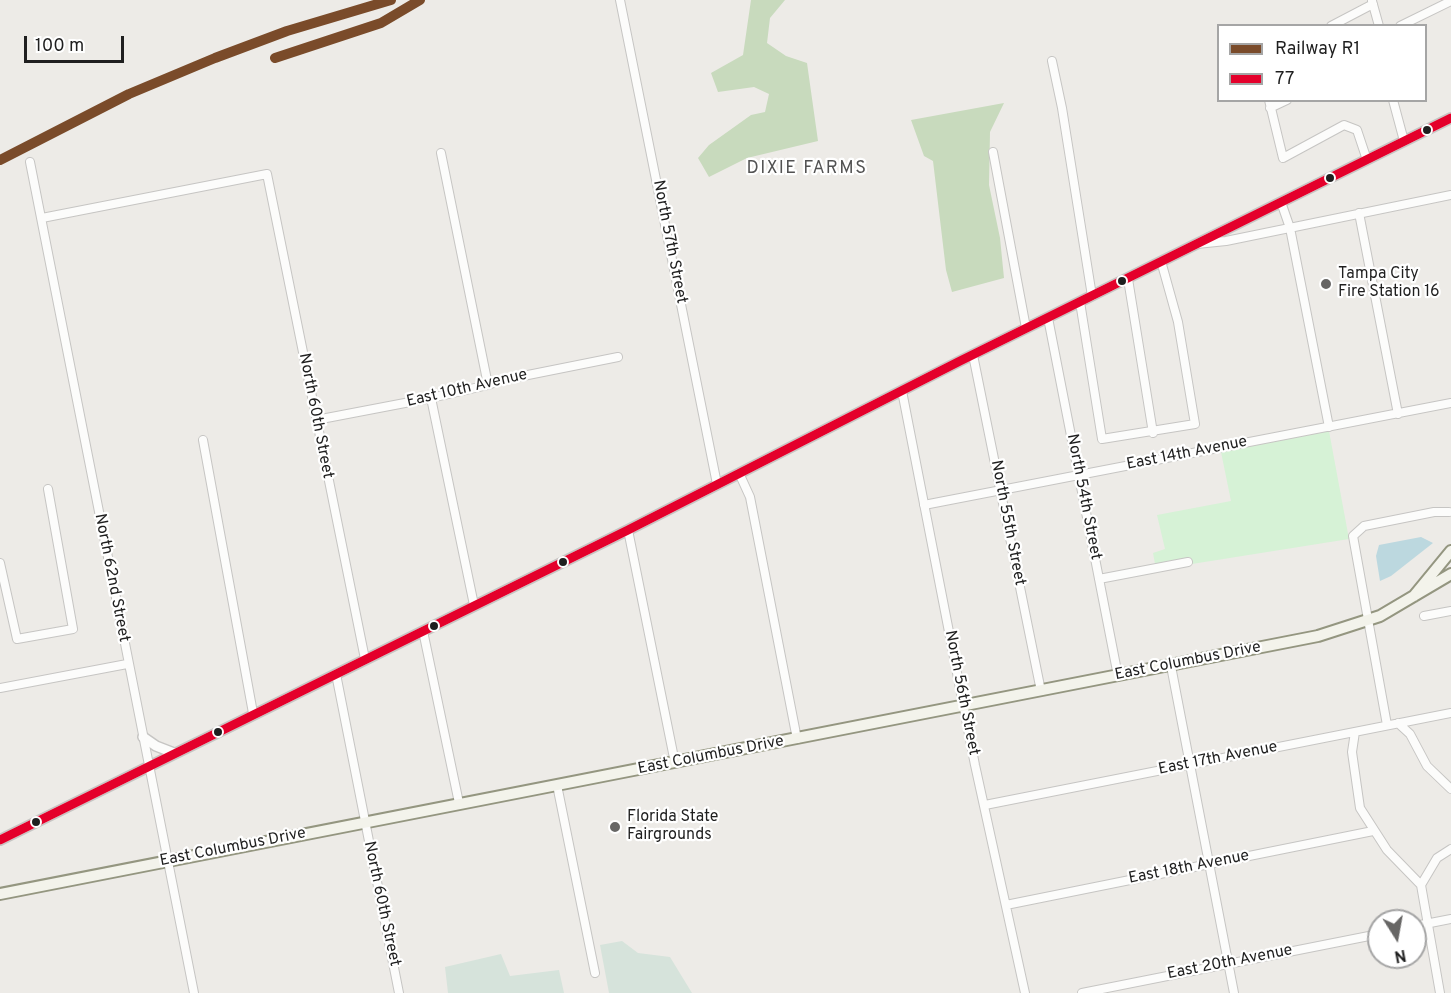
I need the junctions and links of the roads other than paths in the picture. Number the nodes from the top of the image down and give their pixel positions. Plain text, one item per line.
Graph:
1 (620, 0) edge
2 (1451, 1) edge
3 (1372, 2) edge
4 (1334, 24) edge
5 (1378, 24) edge
6 (1404, 24) edge
7 (1052, 61) dead end
8 (1394, 102) edge
9 (1270, 104) edge
10 (1451, 118) edge
11 (1404, 141) junction
12 (993, 152) dead end
13 (441, 153) dead end
14 (1367, 160) junction
15 (30, 162) dead end
16 (1451, 195) edge
17 (1281, 202) junction
18 (1359, 213) junction
19 (42, 218) junction
20 (1290, 228) junction
21 (1195, 244) junction
22 (1161, 261) junction
23 (1128, 279) junction
24 (1092, 296) junction
25 (1080, 302) junction
26 (1048, 318) junction
27 (1026, 328) junction
28 (973, 355) junction
29 (618, 357) dead end
30 (488, 386) junction
31 (902, 391) junction
32 (431, 398) junction
33 (1451, 403) edge
34 (1398, 414) junction
35 (316, 420) junction
36 (1329, 427) junction
37 (1154, 433) junction
38 (203, 440) dead end
39 (739, 473) junction
40 (1079, 475) junction
41 (717, 484) junction
42 (48, 489) dead end
43 (1000, 490) junction
44 (924, 505) junction
45 (1449, 512) dead end
46 (628, 530) junction
47 (1449, 559) edge
48 (1188, 562) dead end
49 (0, 563) edge
50 (1451, 574) edge
51 (1099, 579) junction
52 (1414, 596) junction
53 (474, 604) junction
54 (1451, 611) edge
55 (1424, 616) dead end
56 (1367, 621) junction
57 (423, 631) junction
58 (365, 658) junction
59 (127, 664) junction
60 (1171, 666) junction
61 (336, 674) junction
62 (1118, 676) junction
63 (0, 688) edge
64 (1041, 691) junction
65 (964, 706) junction
66 (253, 713) junction
67 (1451, 713) edge
68 (1398, 723) junction
69 (1387, 725) junction
70 (1355, 732) junction
71 (143, 736) junction
72 (797, 739) junction
73 (174, 753) junction
74 (675, 763) junction
75 (1190, 764) junction
76 (149, 766) junction
77 (557, 785) junction
78 (1451, 789) edge
79 (459, 803) junction
80 (985, 805) junction
81 (364, 822) junction
82 (1373, 831) junction
83 (0, 840) edge
84 (1451, 849) edge
85 (167, 861) junction
86 (1209, 864) junction
87 (1420, 885) junction
88 (0, 894) edge
89 (1006, 905) junction
90 (1424, 909) edge
91 (1451, 919) edge
92 (1427, 924) joint
93 (1367, 936) edge
94 (1228, 964) junction
95 (595, 973) dead end
96 (194, 993) edge
97 (399, 993) edge
98 (1025, 993) edge
99 (1082, 993) edge
100 (1234, 993) edge
101 (1440, 993) edge

1 - 41 street, North 57th Street
2 - 6 street
3 - 4 street
3 - 5 street
7 - 24 street
8 - 11 street
9 - 14 street
10 - 11 street
11 - 14 street
12 - 27 street
13 - 30 street
14 - 17 street
15 - 19 street, North 62nd Street
16 - 18 street
17 - 20 street
17 - 21 street
18 - 20 street
18 - 34 street
19 - 35 street, North 60th Street
19 - 59 street, North 62nd Street
20 - 21 street
20 - 36 street
21 - 22 street
22 - 23 street
22 - 37 street
23 - 24 street
23 - 37 street
24 - 25 street
25 - 26 street
25 - 37 street
26 - 27 street
26 - 40 street, North 54th Street
27 - 28 street
28 - 31 street
28 - 43 street, North 55th Street
29 - 30 street, East 10th Avenue
30 - 32 street, East 10th Avenue
31 - 39 street
31 - 44 street, North 56th Street
32 - 35 street, East 10th Avenue
32 - 53 street
33 - 34 street, East 14th Avenue
34 - 36 street, East 14th Avenue
35 - 58 street, North 60th Street
36 - 40 street, East 14th Avenue
38 - 66 street
39 - 41 street
39 - 72 street
40 - 43 street, East 14th Avenue
40 - 51 street, North 54th Street
41 - 46 street
42 - 49 street
43 - 44 street, East 14th Avenue
43 - 64 street, North 55th Street
44 - 65 street, North 56th Street
45 - 56 street
46 - 53 street
46 - 74 street
47 - 52 main road, East Columbus Drive
48 - 51 street
50 - 52 main road, East Columbus Drive
51 - 62 street, North 54th Street
52 - 56 main road, East Columbus Drive
53 - 57 street
54 - 55 street
56 - 60 main road, East Columbus Drive
56 - 69 street
57 - 58 street
57 - 79 street
58 - 61 street
59 - 63 street
59 - 71 street, North 62nd Street
60 - 62 main road, East Columbus Drive
60 - 75 street
61 - 66 street
61 - 81 street, North 60th Street
62 - 64 main road, East Columbus Drive
64 - 65 main road, East Columbus Drive
65 - 72 main road, East Columbus Drive
65 - 80 street, North 56th Street
66 - 73 street
67 - 68 street, East 17th Avenue
68 - 69 street, East 17th Avenue
68 - 78 street
69 - 70 street, East 17th Avenue
70 - 75 street, East 17th Avenue
70 - 82 street
71 - 73 street
71 - 76 street, North 62nd Street
72 - 74 main road, East Columbus Drive
73 - 76 street
74 - 77 main road, East Columbus Drive
75 - 80 street, East 17th Avenue
75 - 86 street
76 - 83 street
76 - 85 street, North 62nd Street
77 - 79 main road, East Columbus Drive
77 - 95 street
79 - 81 main road, East Columbus Drive
80 - 89 street, North 56th Street
81 - 85 main road, East Columbus Drive
81 - 97 street, North 60th Street
82 - 86 street, East 18th Avenue
82 - 87 street
84 - 87 street
85 - 88 main road, East Columbus Drive
85 - 96 street, North 62nd Street
86 - 89 street, East 18th Avenue
86 - 94 street
87 - 90 street
89 - 98 street, North 56th Street
91 - 92 street
92 - 101 street
93 - 94 street, East 20th Avenue
94 - 99 street, East 20th Avenue
94 - 100 street

